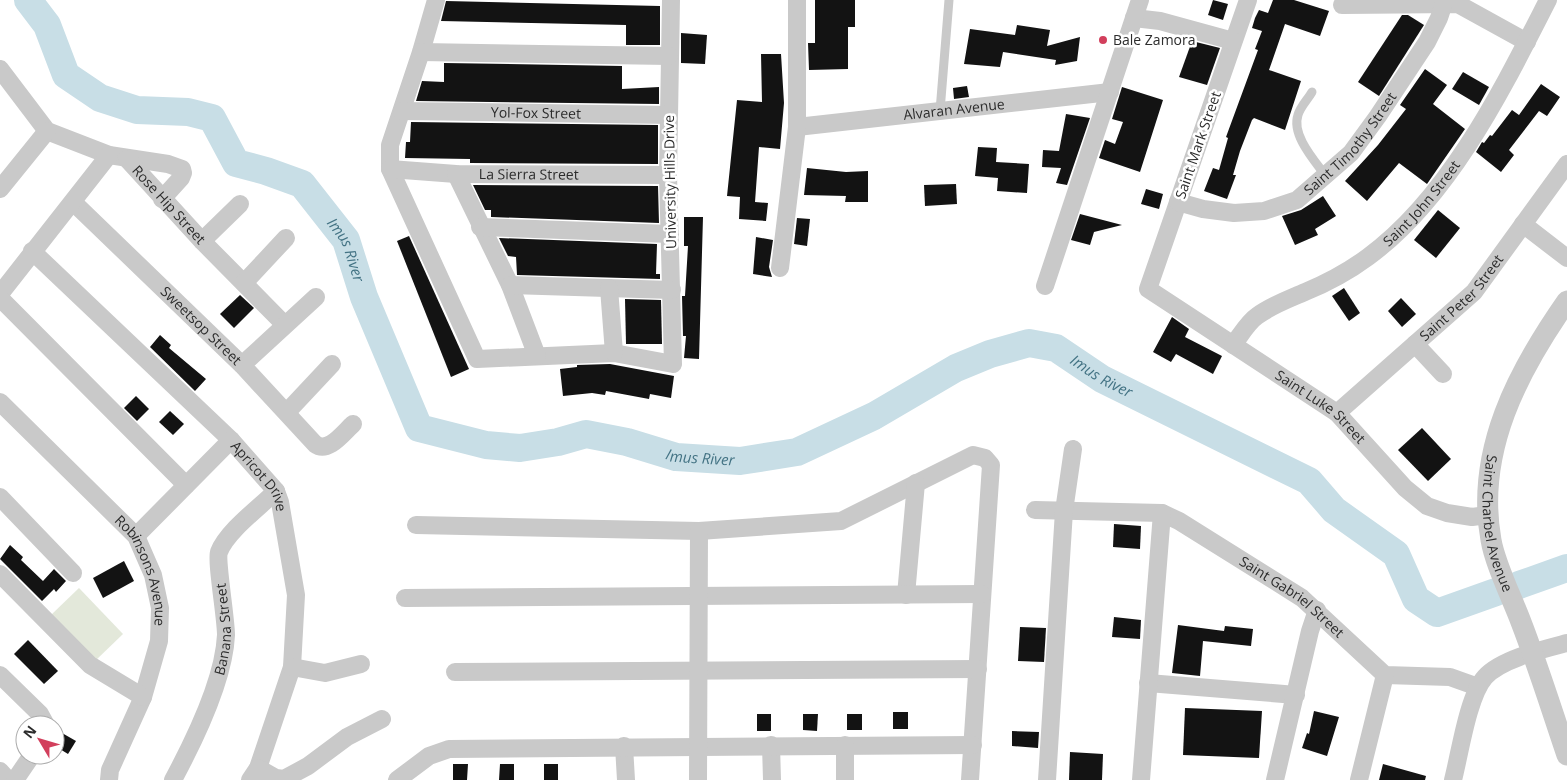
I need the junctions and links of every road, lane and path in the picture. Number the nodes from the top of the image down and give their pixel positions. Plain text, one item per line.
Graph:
1 (436, 0) edge
2 (671, 0) edge
3 (797, 0) edge
4 (949, 0) edge
5 (1140, 0) edge
6 (1248, 0) edge
7 (1548, 0) edge
8 (1444, 3) junction
9 (1342, 4) dead end
10 (1134, 18) junction
11 (1233, 41) junction
12 (1526, 42) junction
13 (421, 52) junction
14 (669, 56) junction
15 (2, 80) edge
16 (1110, 92) junction
17 (1312, 92) dead end
18 (402, 111) junction
19 (940, 111) junction
20 (669, 115) junction
21 (797, 127) junction
22 (47, 131) junction
23 (109, 155) junction
24 (127, 159) junction
25 (1567, 164) edge
26 (390, 169) junction
27 (456, 174) junction
28 (668, 174) junction
29 (1325, 175) junction
30 (0, 189) edge
31 (162, 199) junction
32 (73, 202) junction
33 (1178, 202) junction
34 (240, 204) dead end
35 (1523, 224) junction
36 (480, 227) junction
37 (670, 234) junction
38 (286, 238) dead end
39 (202, 241) junction
40 (32, 251) junction
41 (1567, 258) edge
42 (780, 268) dead end
43 (244, 283) junction
44 (510, 284) junction
45 (1046, 286) dead end
46 (610, 288) junction
47 (1148, 289) joint
48 (672, 290) junction
49 (0, 294) edge
50 (316, 297) dead end
51 (0, 298) edge
52 (1567, 301) edge
53 (284, 324) junction
54 (1415, 344) junction
55 (1233, 345) junction
56 (614, 353) junction
57 (537, 356) junction
58 (332, 364) dead end
59 (242, 366) junction
60 (1443, 374) dead end
61 (0, 402) edge
62 (287, 412) junction
63 (1337, 413) junction
64 (354, 424) dead end
65 (231, 440) junction
66 (1073, 449) dead end
67 (916, 483) junction
68 (186, 485) junction
69 (276, 491) junction
70 (0, 497) edge
71 (1035, 510) dead end
72 (1064, 511) junction
73 (1162, 513) junction
74 (1487, 515) junction
75 (416, 525) dead end
76 (699, 531) junction
77 (136, 536) junction
78 (73, 573) dead end
79 (0, 574) edge
80 (982, 594) junction
81 (906, 595) junction
82 (699, 596) junction
83 (405, 598) dead end
84 (1317, 610) junction
85 (1567, 643) edge
86 (1529, 644) junction
87 (361, 664) dead end
88 (292, 666) junction
89 (978, 669) junction
90 (698, 670) junction
91 (455, 672) dead end
92 (0, 674) edge
93 (1385, 675) junction
94 (1148, 683) junction
95 (1478, 686) junction
96 (1296, 695) junction
97 (143, 697) junction
98 (41, 715) edge
99 (382, 719) dead end
100 (771, 745) junction
101 (845, 745) junction
102 (973, 745) junction
103 (624, 746) junction
104 (698, 746) junction
105 (1567, 755) edge
106 (26, 765) edge
107 (0, 771) edge
108 (254, 774) edge
109 (8, 780) edge
110 (16, 780) edge
111 (108, 780) edge
112 (172, 780) edge
113 (397, 780) edge
114 (626, 780) edge
115 (698, 780) edge
116 (772, 780) edge
117 (845, 780) edge
118 (970, 780) edge
119 (1047, 780) edge
120 (1141, 780) edge
121 (1275, 780) edge
122 (1359, 780) edge
123 (1453, 780) edge

1 - 13 street
2 - 14 street, University Hills Drive
3 - 21 street
4 - 19 lane
5 - 10 street
6 - 11 street, Saint Mark Street
7 - 12 street, Saint John Street
8 - 9 street
8 - 12 street
8 - 29 street, Saint Timothy Street
10 - 11 street
10 - 16 street
11 - 33 street, Saint Mark Street
12 - 55 street, Saint John Street
13 - 14 street
13 - 18 street
14 - 20 street, University Hills Drive
15 - 22 street
16 - 19 street, Alvaran Avenue
16 - 45 street
17 - 29 lane
18 - 20 street, Yol-Fox Street
18 - 26 street
19 - 21 street, Alvaran Avenue
20 - 28 street, University Hills Drive
21 - 42 street
22 - 23 street, Rose Hip Street
22 - 30 street
23 - 24 street, Rose Hip Street
23 - 32 street
24 - 31 street, Rose Hip Street
24 - 31 street
25 - 35 street, Saint Peter Street
26 - 27 street, La Sierra Street
26 - 57 street
27 - 28 street, La Sierra Street
27 - 36 street
28 - 37 street, University Hills Drive
29 - 33 street, Saint Timothy Street
31 - 39 street, Rose Hip Street
32 - 40 street
32 - 59 street, Sweetsop Street
33 - 47 street, Saint Mark Street
34 - 39 street
35 - 41 street
35 - 54 street, Saint Peter Street
36 - 37 street
36 - 44 street
37 - 48 street, University Hills Drive
38 - 43 street
39 - 43 street, Rose Hip Street
40 - 49 street
40 - 65 street, Apricot Drive
43 - 53 street, Rose Hip Street
44 - 46 street
44 - 57 street
46 - 48 street
46 - 56 street
47 - 55 street, Saint Luke Street
48 - 56 street, University Hills Drive
50 - 53 street
51 - 68 street
52 - 74 street, Saint Charbel Avenue
53 - 59 street
54 - 60 street
54 - 63 street, Saint Peter Street
55 - 63 street, Saint Luke Street
56 - 57 street
58 - 62 street
59 - 62 street, Sweetsop Street
61 - 77 street, Robinsons Avenue
62 - 64 street, Sweetsop Street
63 - 74 street, Saint Luke Street
65 - 68 street
65 - 69 street, Apricot Drive
66 - 72 street
67 - 76 street
67 - 80 street
67 - 81 street
68 - 77 street
69 - 88 street, Apricot Drive
69 - 112 street, Banana Street
70 - 78 street
71 - 72 street, Saint Gabriel Street
72 - 73 street, Saint Gabriel Street
72 - 119 street
73 - 84 street, Saint Gabriel Street
73 - 94 street
74 - 86 street, Saint Charbel Avenue
75 - 76 street
76 - 82 street
77 - 97 street, Robinsons Avenue
79 - 97 street
80 - 81 street
80 - 89 street
81 - 82 street
82 - 83 street
82 - 90 street
84 - 93 street, Saint Gabriel Street
84 - 96 street
85 - 86 street
86 - 95 street
86 - 105 street, Saint Charbel Avenue
87 - 88 street
88 - 108 street, Apricot Drive
89 - 90 street
89 - 102 street
90 - 91 street
90 - 104 street
92 - 98 street
93 - 95 street
93 - 122 street
94 - 96 street
94 - 120 street
95 - 123 street
96 - 121 street
97 - 111 street, Robinsons Avenue
99 - 108 street
100 - 101 street
100 - 104 street
100 - 116 street
101 - 102 street
101 - 117 street
102 - 118 street
103 - 104 street
103 - 113 street
103 - 114 street
104 - 115 street
106 - 110 street
107 - 109 street

